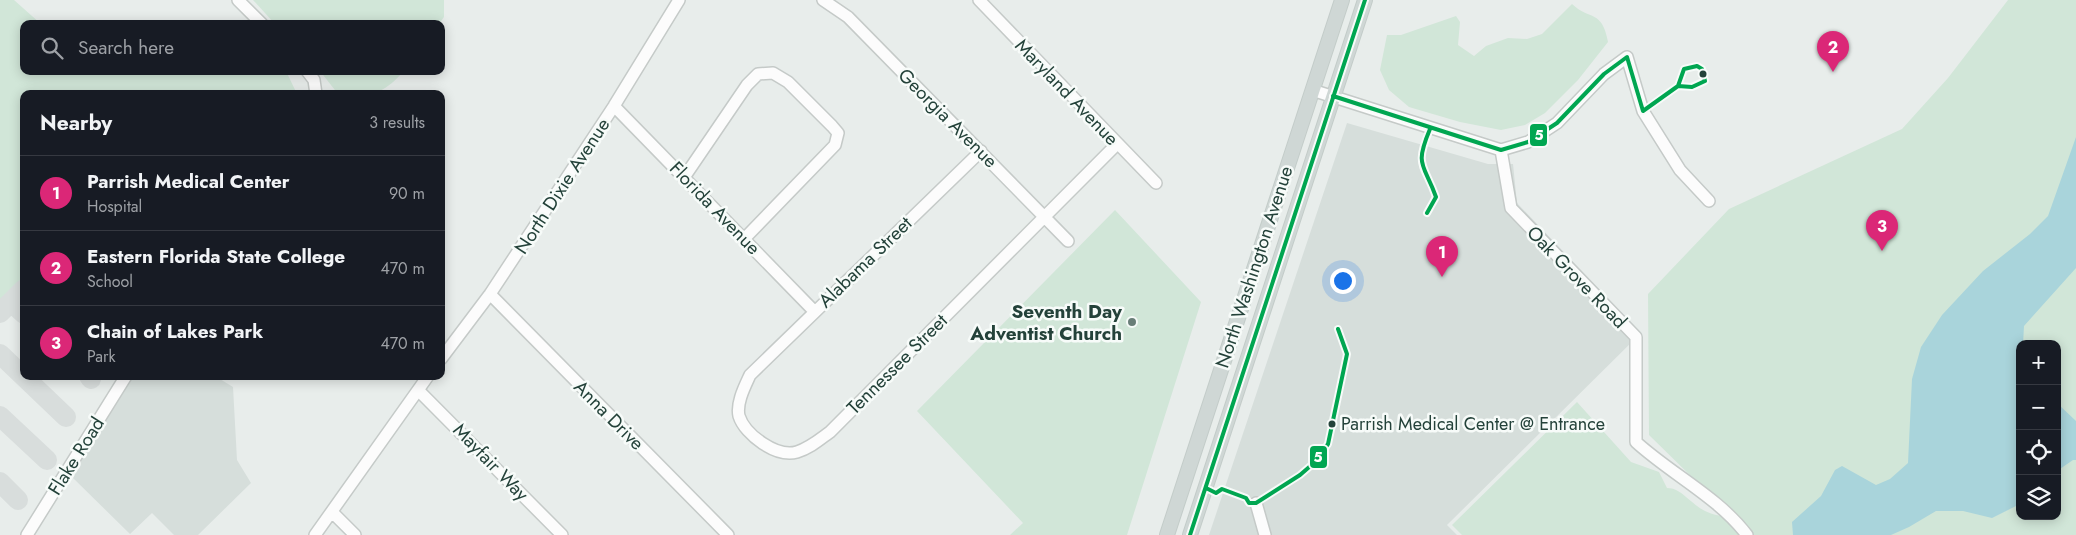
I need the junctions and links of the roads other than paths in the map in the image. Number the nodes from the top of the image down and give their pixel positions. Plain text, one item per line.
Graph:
1 (238, 0) edge
2 (823, 0) edge
3 (979, 0) edge
4 (1342, 0) edge
5 (1365, 0) edge
6 (677, 4) edge
7 (258, 20) edge
8 (310, 75) edge
9 (315, 90) edge
10 (1312, 90) junction
11 (1333, 96) junction
12 (614, 106) junction
13 (1117, 144) junction
14 (1501, 150) junction
15 (981, 151) junction
16 (684, 176) junction
17 (1156, 182) dead end
18 (1709, 201) dead end
19 (1044, 215) junction
20 (744, 239) junction
21 (1068, 241) dead end
22 (490, 294) junction
23 (814, 311) junction
24 (445, 354) edge
25 (750, 376) joint
26 (123, 380) edge
27 (425, 380) edge
28 (418, 390) junction
29 (1184, 481) junction
30 (1206, 488) junction
31 (1256, 503) dead end
32 (332, 512) junction
33 (26, 535) edge
34 (314, 535) edge
35 (355, 535) edge
36 (562, 535) edge
37 (728, 535) edge
38 (1167, 535) edge
39 (1190, 535) edge
40 (1265, 535) edge
41 (1747, 535) edge

1 - 7 street
2 - 15 street, Georgia Avenue
3 - 13 street, Maryland Avenue
4 - 10 main road, North Washington Avenue
5 - 11 main road, North Washington Avenue
6 - 12 street, North Dixie Avenue
8 - 9 street
10 - 11 street
10 - 29 main road, North Washington Avenue
11 - 14 street
11 - 30 main road, North Washington Avenue
12 - 16 street, Florida Avenue
12 - 22 street, North Dixie Avenue
13 - 17 street, Maryland Avenue
13 - 19 street, Tennessee Street
14 - 18 street
14 - 41 street, Oak Grove Road
15 - 19 street, Georgia Avenue
15 - 23 street, Alabama Street
16 - 20 street, Florida Avenue
16 - 20 street
19 - 21 street, Georgia Avenue
19 - 25 street, Tennessee Street
20 - 23 street, Florida Avenue
22 - 24 street, North Dixie Avenue
22 - 37 street, Anna Drive
23 - 25 street, Alabama Street
26 - 33 street, Flake Road
27 - 28 street
28 - 32 street
28 - 36 street, Mayfair Way
29 - 30 main road
29 - 38 main road, North Washington Avenue
30 - 39 main road, North Washington Avenue
31 - 40 street
32 - 34 street
32 - 35 street

